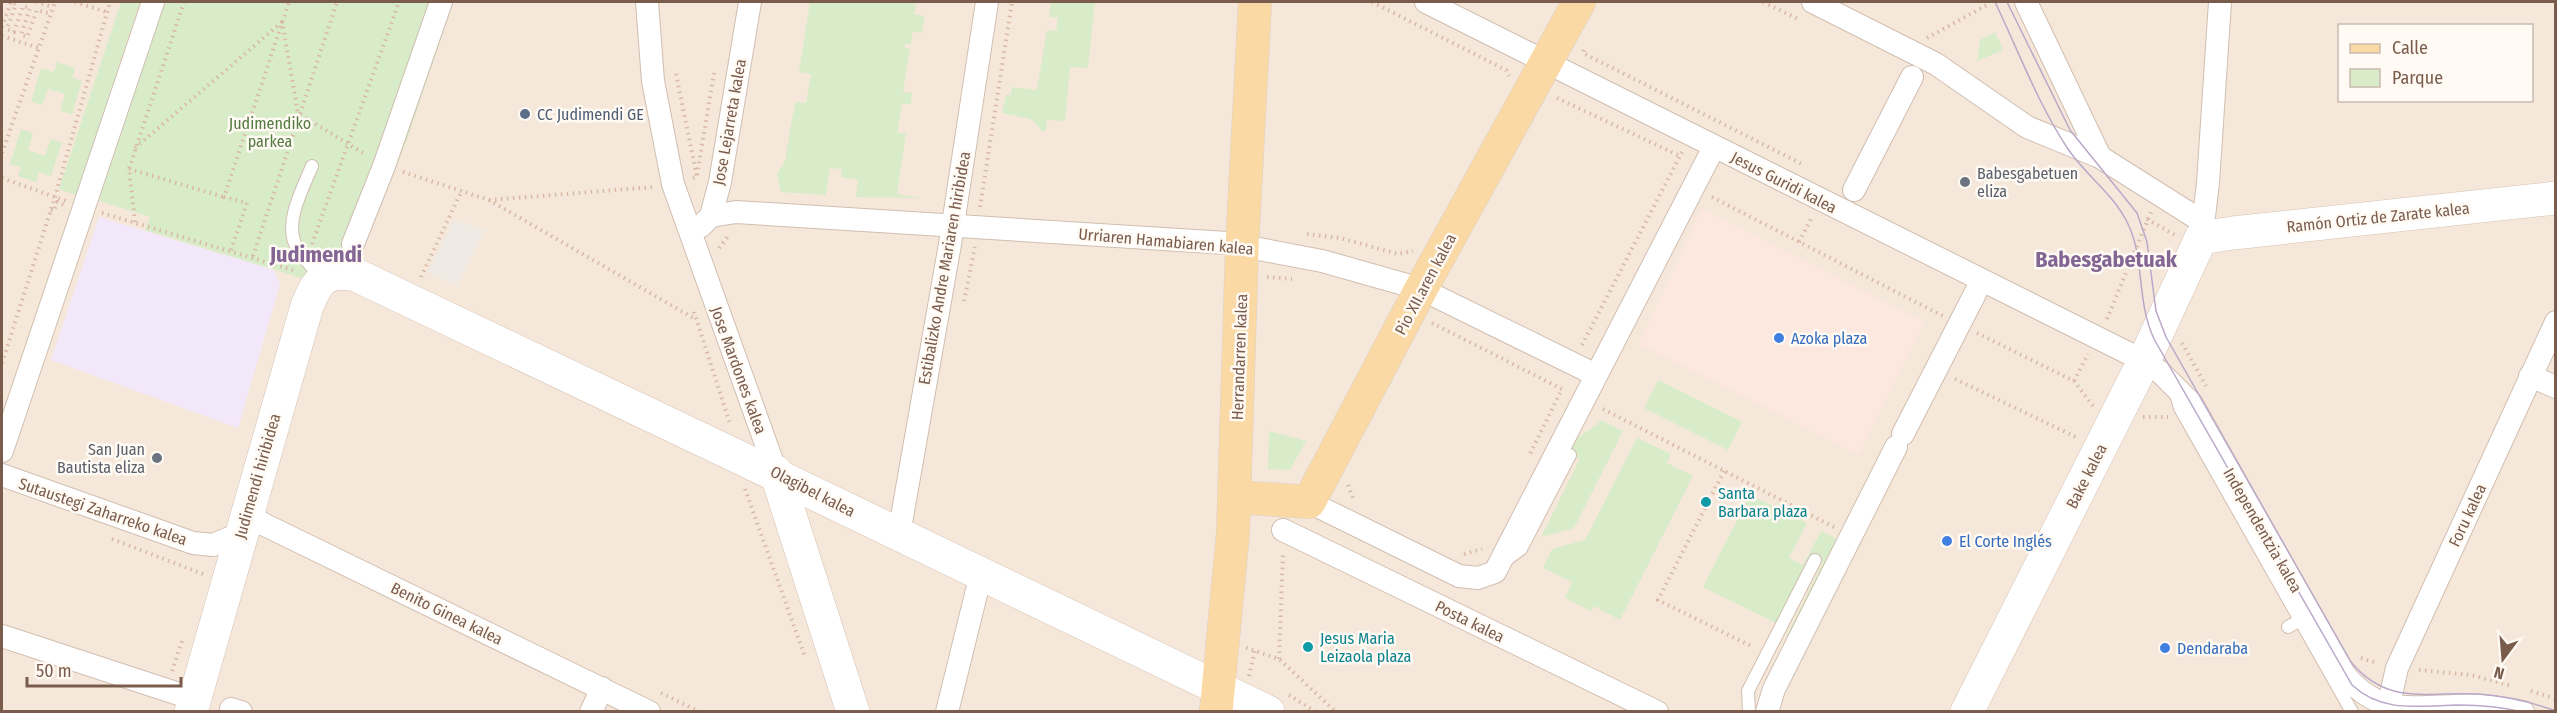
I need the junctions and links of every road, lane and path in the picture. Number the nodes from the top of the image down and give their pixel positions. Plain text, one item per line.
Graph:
1 (36, 2) edge
2 (55, 2) edge
3 (75, 2) edge
4 (110, 2) edge
5 (153, 2) edge
6 (184, 2) edge
7 (290, 2) edge
8 (337, 2) edge
9 (399, 2) edge
10 (441, 2) edge
11 (647, 2) edge
12 (750, 2) edge
13 (987, 2) edge
14 (1012, 2) edge
15 (1256, 2) edge
16 (1426, 2) edge
17 (1579, 2) edge
18 (1814, 2) edge
19 (2026, 2) edge
20 (2220, 2) edge
21 (53, 8) junction
22 (107, 12) junction
23 (51, 14) junction
24 (282, 21) junction
25 (2, 27) edge
26 (1561, 34) junction
27 (2, 36) edge
28 (39, 48) junction
29 (1545, 62) junction
30 (674, 68) dead end
31 (1912, 77) dead end
32 (298, 113) junction
33 (348, 145) junction
34 (1714, 147) junction
35 (135, 148) junction
36 (2, 153) edge
37 (1680, 156) dead end
38 (2100, 157) junction
39 (312, 165) dead end
40 (384, 166) junction
41 (1812, 168) dead end
42 (129, 169) junction
43 (697, 177) dead end
44 (2, 178) edge
45 (654, 187) dead end
46 (1692, 187) junction
47 (462, 190) junction
48 (1854, 190) dead end
49 (55, 197) junction
50 (224, 197) junction
51 (2556, 198) edge
52 (489, 200) junction
53 (85, 208) junction
54 (992, 209) dead end
55 (711, 216) junction
56 (2147, 219) dead end
57 (135, 222) junction
58 (1809, 223) dead end
59 (953, 224) junction
60 (2202, 230) junction
61 (1298, 233) dead end
62 (691, 235) junction
63 (313, 241) dead end
64 (1799, 242) junction
65 (987, 246) dead end
66 (1242, 247) junction
67 (231, 250) junction
68 (253, 256) junction
69 (354, 259) junction
70 (312, 276) junction
71 (1267, 276) dead end
72 (421, 277) dead end
73 (1301, 280) dead end
74 (1981, 282) junction
75 (1422, 288) junction
76 (964, 303) dead end
77 (1942, 315) dead end
78 (696, 319) dead end
79 (2106, 320) dead end
80 (2556, 322) edge
81 (2178, 337) dead end
82 (1970, 341) dead end
83 (2144, 361) junction
84 (2, 363) edge
85 (1572, 364) junction
86 (1596, 375) junction
87 (2530, 376) junction
88 (1950, 380) dead end
89 (2173, 385) junction
90 (2556, 387) edge
91 (1562, 389) junction
92 (2212, 396) dead end
93 (1584, 400) junction
94 (2088, 417) dead end
95 (2083, 427) dead end
96 (2, 451) edge
97 (1570, 454) dead end
98 (1527, 460) dead end
99 (1329, 467) junction
100 (1724, 471) junction
101 (776, 472) junction
102 (2, 476) edge
103 (743, 484) dead end
104 (1234, 497) junction
105 (1309, 501) junction
106 (1356, 507) dead end
107 (1841, 517) dead end
108 (242, 523) junction
109 (1284, 530) joint
110 (899, 534) junction
111 (1486, 540) dead end
112 (1460, 555) dead end
113 (1815, 560) dead end
114 (1500, 564) junction
115 (981, 574) junction
116 (2300, 620) junction
117 (2288, 627) dead end
118 (2, 636) edge
119 (2355, 649) dead end
120 (1255, 650) dead end
121 (1766, 654) junction
122 (1279, 659) junction
123 (809, 668) dead end
124 (2397, 668) junction
125 (602, 688) junction
126 (1217, 699) edge
127 (2556, 699) edge
128 (192, 705) edge
129 (2371, 706) edge
130 (591, 711) edge
131 (649, 711) edge
132 (853, 711) edge
133 (947, 711) edge
134 (1268, 711) edge
135 (1336, 711) edge
136 (1657, 711) edge
137 (1749, 711) edge
138 (1767, 711) edge
139 (1967, 711) edge
140 (2523, 711) edge

1 - 21 path
2 - 21 path
3 - 22 path
4 - 22 path
5 - 53 street
6 - 35 path
7 - 24 path
8 - 32 path
9 - 33 path
10 - 40 street
11 - 62 street, Jose Mardones kalea
12 - 55 street, Jose Lejarreta kalea
13 - 59 street, Estibalizko Andre Mariaren hiribidea
14 - 54 path
15 - 66 main road, Herrandarren kalea
16 - 29 street, Jesus Guridi kalea
17 - 26 main road, Pio XII.aren kalea
18 - 38 street
19 - 38 street
20 - 60 street
21 - 23 path
22 - 49 path
23 - 25 path
23 - 28 path
24 - 32 path
24 - 35 path
24 - 50 path
26 - 29 main road, Pio XII.aren kalea
26 - 41 path
27 - 28 path
28 - 36 path
29 - 34 street, Jesus Guridi kalea
29 - 75 main road, Pio XII.aren kalea
30 - 43 path
31 - 48 street
32 - 33 path
32 - 68 path
33 - 40 path
33 - 63 path
34 - 46 street
34 - 74 street, Jesus Guridi kalea
35 - 42 path
37 - 85 path
38 - 60 street
39 - 70 lane
40 - 47 path
40 - 69 street
42 - 50 path
42 - 57 path
44 - 49 path
45 - 52 path
46 - 64 path
46 - 86 street
47 - 52 path
47 - 72 path
49 - 84 path
50 - 67 path
51 - 60 main road, Ramón Ortiz de Zarate kalea
52 - 78 path
53 - 57 path
53 - 96 street
55 - 59 street, Urriaren Hamabiaren kalea
55 - 62 street
56 - 79 path
57 - 67 path
58 - 64 path
59 - 66 street, Urriaren Hamabiaren kalea
59 - 110 street, Estibalizko Andre Mariaren hiribidea
60 - 83 main road, Bake kalea
61 - 75 path
62 - 101 street, Jose Mardones kalea
64 - 77 path
65 - 76 path
66 - 75 street, Urriaren Hamabiaren kalea
66 - 104 main road, Herrandarren kalea
67 - 68 path
68 - 70 path
69 - 70 main road
69 - 101 main road, Olagibel kalea
70 - 108 main road, Judimendi hiribidea
71 - 73 path
74 - 83 street, Jesus Guridi kalea
74 - 138 street
75 - 85 street, Urriaren Hamabiaren kalea
75 - 91 path
75 - 99 main road, Pio XII.aren kalea
80 - 87 street, Foru kalea
81 - 92 path
82 - 94 path
83 - 89 street, Independentzia kalea
83 - 139 main road, Bake kalea
85 - 86 street, Urriaren Hamabiaren kalea
85 - 91 path
86 - 93 street
87 - 90 street
87 - 124 street, Foru kalea
88 - 95 path
89 - 116 lane
89 - 129 street, Independentzia kalea
91 - 93 path
91 - 98 path
93 - 100 path
93 - 114 street
97 - 114 lane
99 - 105 main road, Pio XII.aren kalea
99 - 106 path
100 - 107 path
100 - 121 path
101 - 110 main road, Olagibel kalea
101 - 132 main road, Jose Mardones kalea
102 - 108 street, Sutaustegi Zaharreko kalea
103 - 123 path
104 - 105 main road
104 - 126 main road, Herrandarren kalea
105 - 114 street
108 - 125 street, Benito Ginea kalea
108 - 128 main road, Judimendi hiribidea
109 - 122 path
109 - 136 street, Posta kalea
110 - 115 main road, Olagibel kalea
111 - 112 path
113 - 121 lane
115 - 126 main road, Olagibel kalea
115 - 133 street
116 - 117 lane
116 - 129 lane
118 - 128 street
119 - 124 path
120 - 122 path
121 - 137 lane
122 - 135 path
124 - 127 path
124 - 129 street, Foru kalea
125 - 130 street
125 - 131 street, Benito Ginea kalea
126 - 134 main road, Olagibel kalea
129 - 140 street

